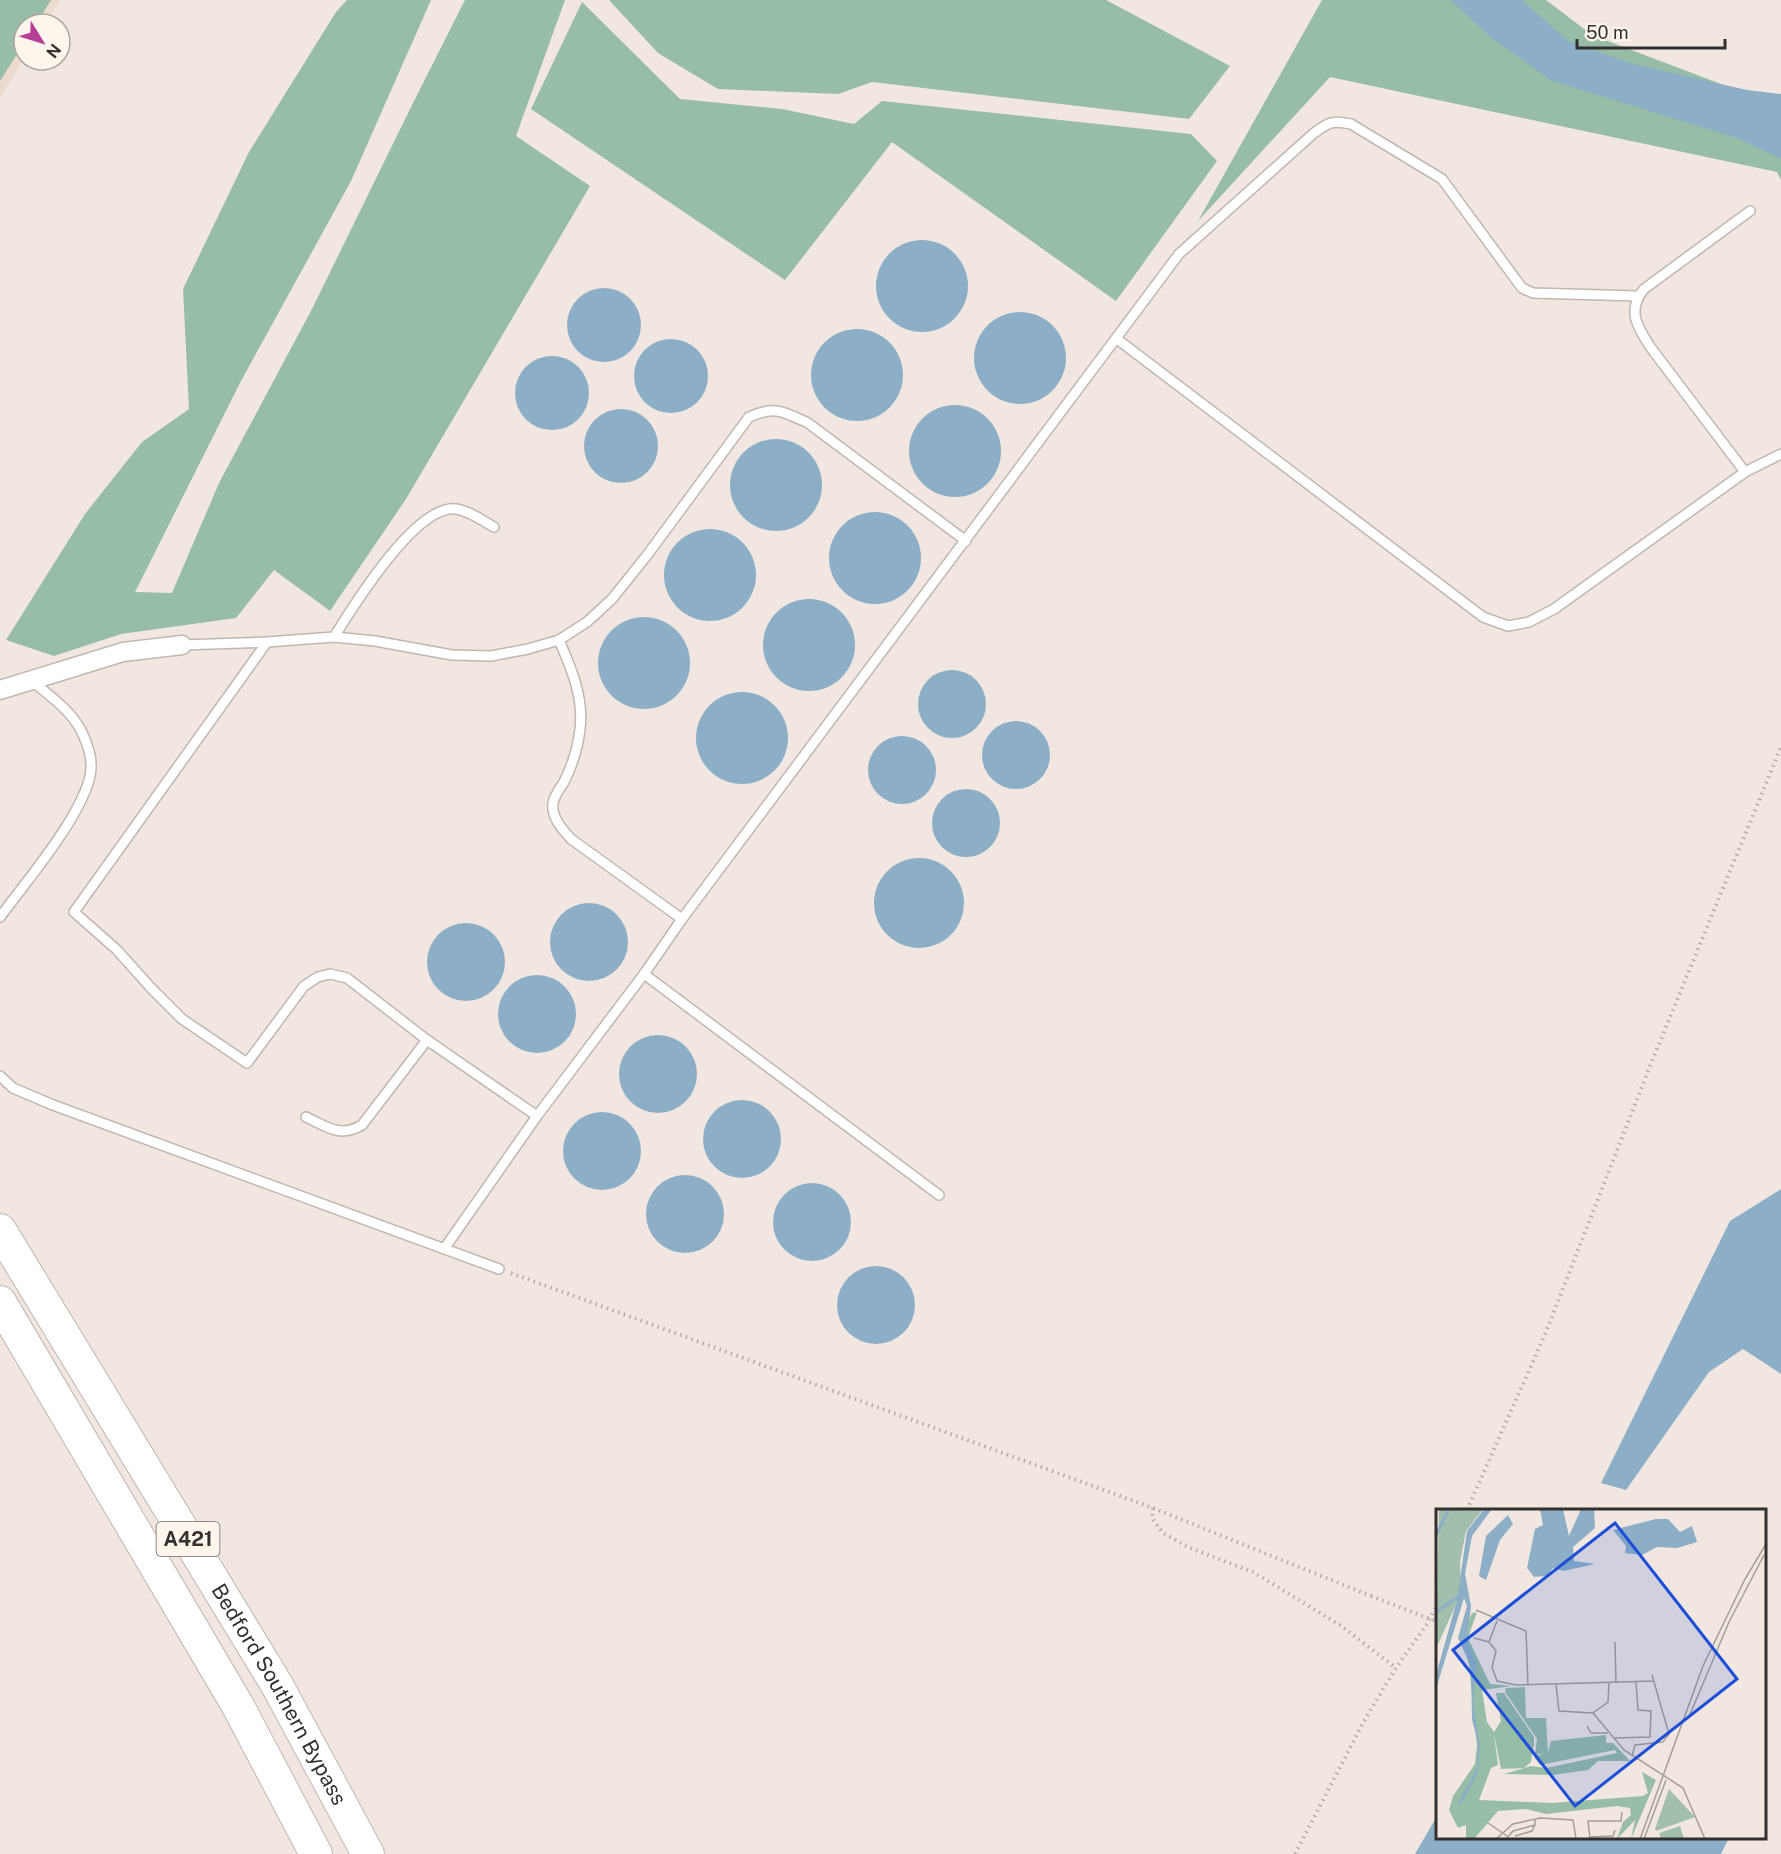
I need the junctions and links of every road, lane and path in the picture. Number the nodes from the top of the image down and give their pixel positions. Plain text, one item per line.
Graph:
1 (1750, 211) dead end
2 (1638, 296) junction
3 (1117, 339) junction
4 (1781, 454) edge
5 (1745, 472) junction
6 (494, 527) dead end
7 (966, 541) junction
8 (334, 637) junction
9 (559, 640) junction
10 (267, 642) junction
11 (182, 645) joint
12 (31, 680) junction
13 (0, 690) edge
14 (1781, 747) edge
15 (0, 916) edge
16 (682, 919) junction
17 (644, 974) junction
18 (427, 1040) junction
19 (0, 1076) edge
20 (537, 1116) junction
21 (306, 1117) dead end
22 (939, 1195) dead end
23 (0, 1230) edge
24 (444, 1249) junction
25 (499, 1269) joint
26 (0, 1302) edge
27 (1153, 1508) junction
28 (1467, 1509) edge
29 (1436, 1605) edge
30 (1436, 1622) edge
31 (1396, 1668) junction
32 (316, 1854) edge
33 (368, 1854) edge
34 (1295, 1854) edge

1 - 2 lane
2 - 3 lane
2 - 5 lane
3 - 5 lane
3 - 7 lane
4 - 5 lane
6 - 8 lane
7 - 9 lane
7 - 16 lane
8 - 9 lane
8 - 10 lane
9 - 16 lane
10 - 11 lane
10 - 18 lane
11 - 12 street
12 - 13 street
12 - 15 lane
14 - 28 path
16 - 17 lane
17 - 20 lane
17 - 22 lane
18 - 20 lane
18 - 21 lane
19 - 24 lane
20 - 24 lane
23 - 33 highway, Bedford Southern Bypass / A421
24 - 25 lane
25 - 27 path
26 - 32 highway, Bedford Southern Bypass / A421
27 - 30 path, bridge
27 - 31 path
29 - 31 path
31 - 34 path

